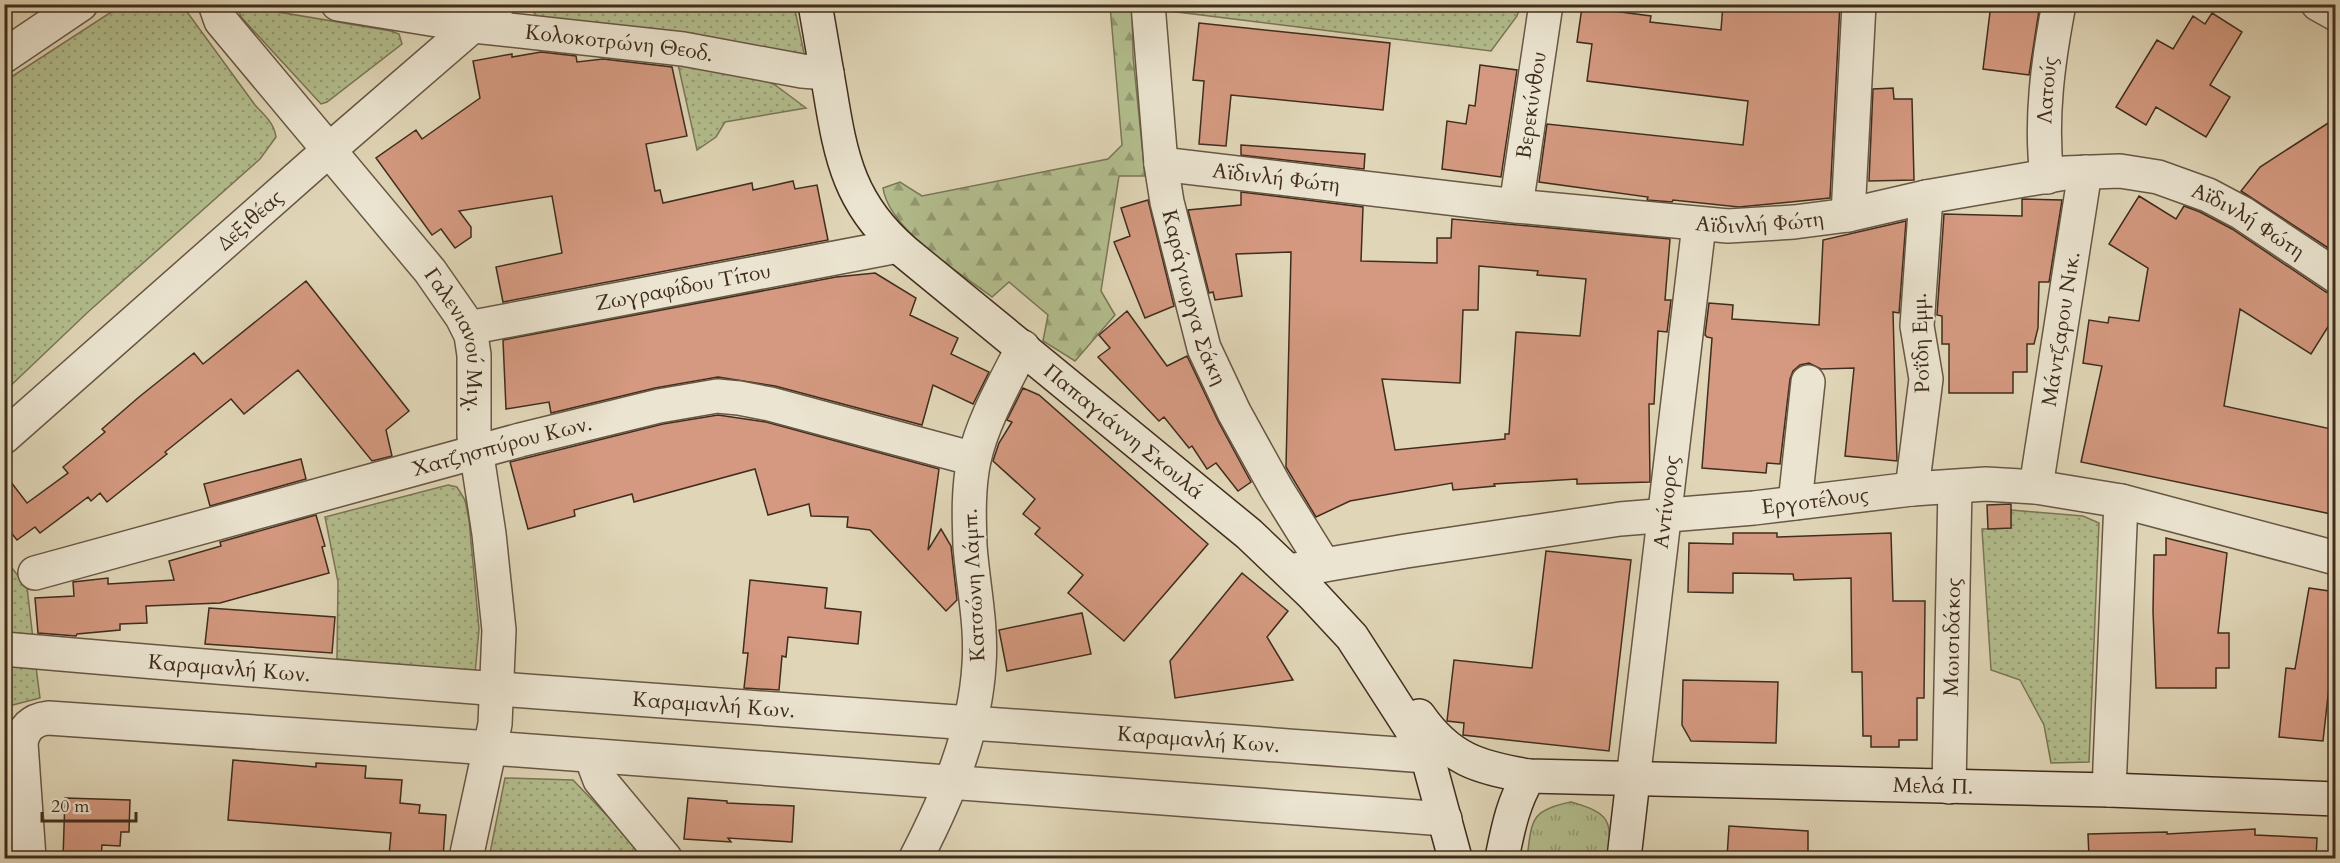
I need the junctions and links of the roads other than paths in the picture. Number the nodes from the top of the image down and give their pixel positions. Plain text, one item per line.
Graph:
1 (81, 4) edge
2 (215, 4) edge
3 (338, 4) edge
4 (498, 4) edge
5 (815, 4) edge
6 (1149, 4) edge
7 (1546, 4) edge
8 (1859, 4) edge
9 (2059, 4) edge
10 (2318, 4) edge
11 (2336, 14) edge
12 (474, 26) junction
13 (4, 56) edge
14 (827, 73) junction
15 (329, 150) junction
16 (1161, 164) junction
17 (2085, 172) junction
18 (2047, 177) junction
19 (1926, 197) junction
20 (1516, 206) junction
21 (1848, 215) junction
22 (1699, 225) junction
23 (898, 246) junction
24 (2334, 271) edge
25 (468, 328) junction
26 (1023, 347) junction
27 (1808, 382) dead end
28 (4, 437) edge
29 (476, 453) junction
30 (974, 459) junction
31 (1955, 487) junction
32 (2036, 487) junction
33 (1912, 489) junction
34 (2121, 501) junction
35 (1795, 503) junction
36 (1665, 514) junction
37 (2336, 558) edge
38 (1324, 565) junction
39 (1290, 571) junction
40 (35, 573) dead end
41 (4, 649) edge
42 (1364, 655) junction
43 (498, 690) junction
44 (970, 722) junction
45 (491, 748) junction
46 (596, 756) junction
47 (1425, 756) junction
48 (1529, 776) junction
49 (1633, 780) junction
50 (951, 781) junction
51 (1949, 787) junction
52 (2109, 790) junction
53 (2336, 799) edge
54 (1445, 819) junction
55 (29, 858) edge
56 (466, 858) edge
57 (665, 858) edge
58 (916, 858) edge
59 (1455, 858) edge
60 (1502, 858) edge
61 (1624, 858) edge

1 - 13 street
2 - 15 street, Γαλενιανού Μιχ.
3 - 12 street, Κολοκοτρώνη Θεοδ.
4 - 12 street, Δεξιθέας
5 - 14 street, Παπαγιάννη Σκουλά
6 - 16 street, Καράγιωργα Σάκη
7 - 20 street, Βερεκύνθου
8 - 21 street
9 - 18 street, Λατούς
10 - 11 street
12 - 14 street, Κολοκοτρώνη Θεοδ.
12 - 15 street, Δεξιθέας
14 - 23 street, Παπαγιάννη Σκουλά
15 - 25 street, Γαλενιανού Μιχ.
15 - 28 street, Δεξιθέας
16 - 20 street, Αϊδινλή Φώτη
16 - 38 street, Καράγιωργα Σάκη
17 - 18 street, Αϊδινλή Φώτη
17 - 24 street, Αϊδινλή Φώτη
17 - 32 street, Μάντζαρου Νικ.
18 - 19 street, Αϊδινλή Φώτη
19 - 21 street, Αϊδινλή Φώτη
19 - 33 street, Ροΐδη Εμμ.
20 - 22 street, Αϊδινλή Φώτη
21 - 22 street, Αϊδινλή Φώτη
22 - 36 street, Αντίνορος
23 - 25 street, Ζωγραφίδου Τίτου
23 - 26 street, Παπαγιάννη Σκουλά
25 - 29 street, Γαλενιανού Μιχ.
26 - 30 street, Κατσώνη Λάμπ.
26 - 39 street, Παπαγιάννη Σκουλά
27 - 35 street
29 - 30 street, Χατζησπύρου Κων.
29 - 40 street, Χατζησπύρου Κων.
29 - 43 street, Γαλενιανού Μιχ.
30 - 44 street, Κατσώνη Λάμπ.
31 - 32 street, Εργοτέλους
31 - 33 street, Εργοτέλους
31 - 51 street, Μωισιδάκος
32 - 34 street, Εργοτέλους
33 - 35 street, Εργοτέλους
34 - 37 street, Εργοτέλους
34 - 52 street
35 - 36 street, Εργοτέλους
36 - 38 street, Εργοτέλους
36 - 49 street, Αντίνορος
38 - 39 street, Εργοτέλους
39 - 42 street, Παπαγιάννη Σκουλά
41 - 43 street, Καραμανλή Κων.
42 - 47 street, Παπαγιάννη Σκουλά
42 - 48 street, Μελά Π.
43 - 44 street, Καραμανλή Κων.
43 - 45 street, Γαλενιανού Μιχ.
44 - 47 street, Καραμανλή Κων.
44 - 50 street, Κατσώνη Λάμπ.
45 - 46 street
45 - 55 street
45 - 56 street, Γαλενιανού Μιχ.
46 - 50 street
46 - 57 street
47 - 54 street, Παπαγιάννη Σκουλά
48 - 49 street, Μελά Π.
48 - 60 street
49 - 51 street, Μελά Π.
49 - 61 street, Αντίνορος
50 - 54 street
50 - 58 street, Κατσώνη Λάμπ.
51 - 52 street, Μελά Π.
52 - 53 street, Μελά Π.
54 - 59 street, Παπαγιάννη Σκουλά

